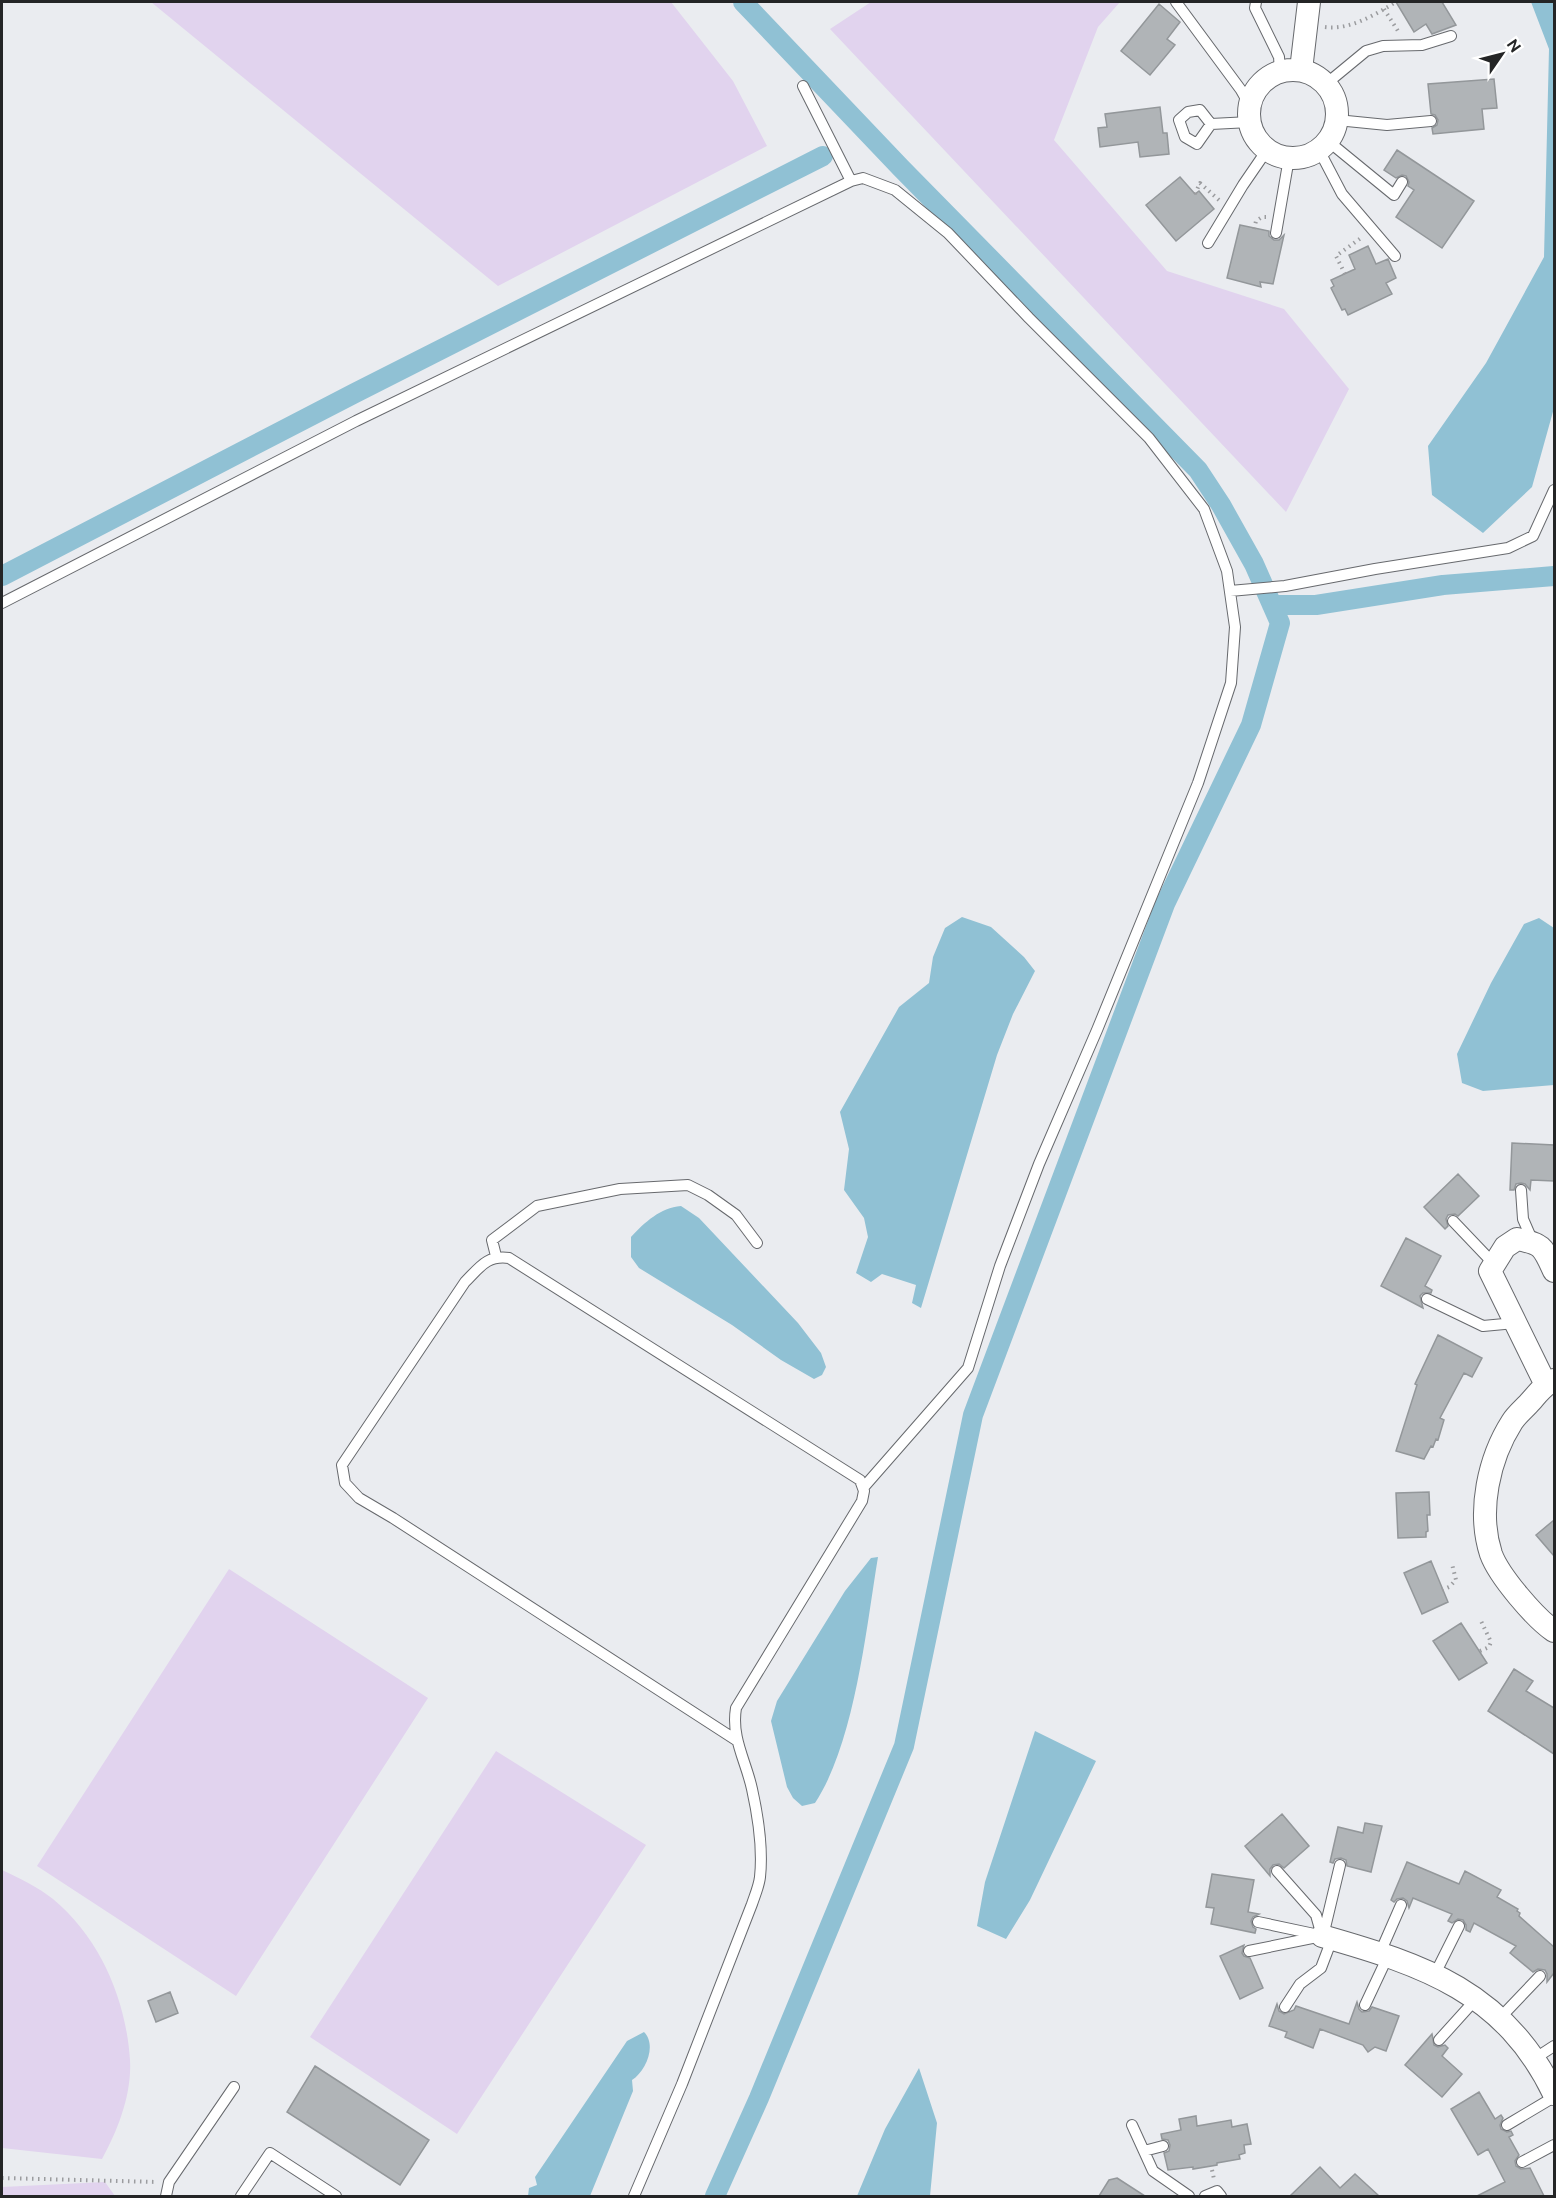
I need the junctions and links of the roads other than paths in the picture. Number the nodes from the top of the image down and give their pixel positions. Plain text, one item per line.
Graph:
1 (1176, 2) edge
2 (1256, 2) edge
3 (1309, 2) edge
4 (1451, 36) dead end
5 (1290, 70) junction
6 (1326, 84) junction
7 (802, 87) dead end
8 (1250, 114) junction
9 (1337, 120) junction
10 (1431, 121) dead end
11 (1211, 124) dead end
12 (1323, 146) junction
13 (1267, 150) junction
14 (1289, 158) junction
15 (851, 181) junction
16 (1402, 182) dead end
17 (1276, 233) dead end
18 (1208, 243) dead end
19 (1395, 256) dead end
20 (1554, 490) edge
21 (1231, 591) junction
22 (2, 603) edge
23 (1521, 1190) dead end
24 (1453, 1221) dead end
25 (757, 1243) dead end
26 (1547, 1255) edge
27 (496, 1256) junction
28 (1494, 1264) junction
29 (1427, 1299) dead end
30 (1515, 1323) junction
31 (1550, 1382) edge
32 (863, 1488) junction
33 (1554, 1631) edge
34 (736, 1740) junction
35 (1340, 1865) dead end
36 (1277, 1871) dead end
37 (1401, 1905) dead end
38 (1258, 1922) dead end
39 (1459, 1926) dead end
40 (1327, 1938) junction
41 (1249, 1951) dead end
42 (1384, 1954) junction
43 (1434, 1974) junction
44 (1540, 1976) dead end
45 (1476, 1999) junction
46 (1365, 2005) dead end
47 (1285, 2007) dead end
48 (1500, 2018) junction
49 (1439, 2040) dead end
50 (1554, 2046) edge
51 (1534, 2059) junction
52 (234, 2087) dead end
53 (1554, 2096) edge
54 (1132, 2125) dead end
55 (1507, 2125) dead end
56 (1554, 2145) edge
57 (1163, 2146) dead end
58 (1144, 2151) junction
59 (1522, 2162) dead end
60 (166, 2196) edge
61 (241, 2196) edge
62 (336, 2196) edge
63 (634, 2196) edge
64 (1189, 2196) edge
65 (1205, 2196) edge
66 (1221, 2196) edge

1 - 8 lane
2 - 5 lane
3 - 5 street
4 - 6 lane
5 - 6 street
5 - 8 street
6 - 9 street
7 - 15 lane
8 - 11 lane
8 - 13 street
9 - 10 lane
9 - 12 street
12 - 14 street
12 - 16 lane
12 - 19 lane
13 - 14 street
13 - 18 lane
14 - 17 lane
15 - 21 lane
15 - 22 lane
20 - 21 lane
21 - 32 lane
23 - 26 lane
24 - 28 lane
25 - 27 lane
26 - 28 street
27 - 32 lane
27 - 34 lane
28 - 30 street
29 - 30 lane
30 - 31 street
31 - 33 street
32 - 34 lane
34 - 63 lane
35 - 40 lane
36 - 40 lane
37 - 42 lane
38 - 40 lane
39 - 43 lane
40 - 41 lane
40 - 42 street
40 - 47 lane
42 - 43 street
42 - 46 lane
43 - 45 street
44 - 48 lane
45 - 48 street
45 - 49 lane
48 - 51 street
50 - 51 lane
51 - 53 street
52 - 60 lane
53 - 55 lane
54 - 58 lane
56 - 59 lane
57 - 58 lane
58 - 64 lane
61 - 62 lane
65 - 66 lane

